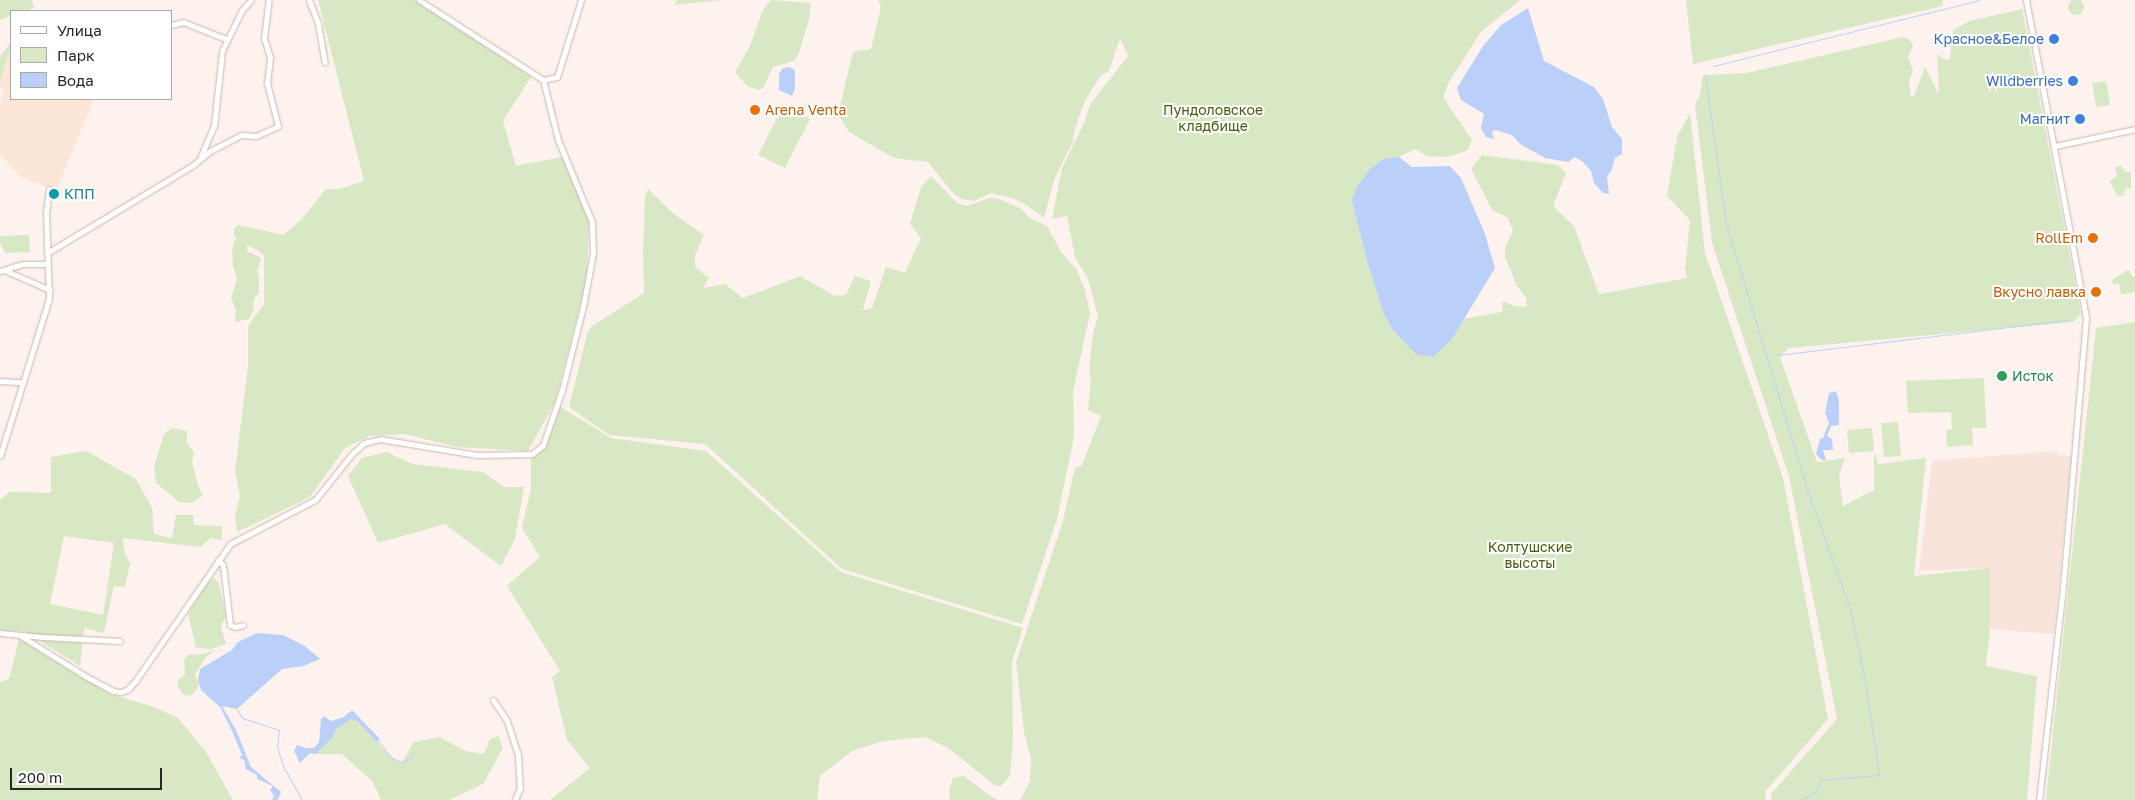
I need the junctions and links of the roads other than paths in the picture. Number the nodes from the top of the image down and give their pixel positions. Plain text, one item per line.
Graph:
1 (251, 0) edge
2 (269, 0) edge
3 (309, 0) edge
4 (419, 0) edge
5 (581, 0) edge
6 (2026, 0) edge
7 (172, 25) edge
8 (226, 39) junction
9 (325, 62) dead end
10 (543, 80) junction
11 (2135, 130) edge
12 (2055, 146) junction
13 (198, 160) junction
14 (49, 189) dead end
15 (47, 253) junction
16 (48, 264) junction
17 (2, 270) edge
18 (50, 290) junction
19 (0, 381) edge
20 (22, 382) junction
21 (0, 456) edge
22 (218, 560) junction
23 (243, 625) dead end
24 (0, 633) edge
25 (21, 636) junction
26 (120, 641) dead end
27 (493, 700) dead end
28 (515, 800) edge
29 (2039, 800) edge

1 - 8 street
2 - 13 street
3 - 9 street
4 - 10 street
5 - 10 street
6 - 12 street
7 - 8 street
8 - 13 street
10 - 22 street
11 - 12 street
12 - 29 street
13 - 15 street
14 - 15 street
15 - 16 street
16 - 17 street
16 - 18 street
17 - 18 street
18 - 20 street
19 - 20 street
20 - 21 street
22 - 23 street
22 - 25 street
24 - 25 street
25 - 26 street
27 - 28 street

